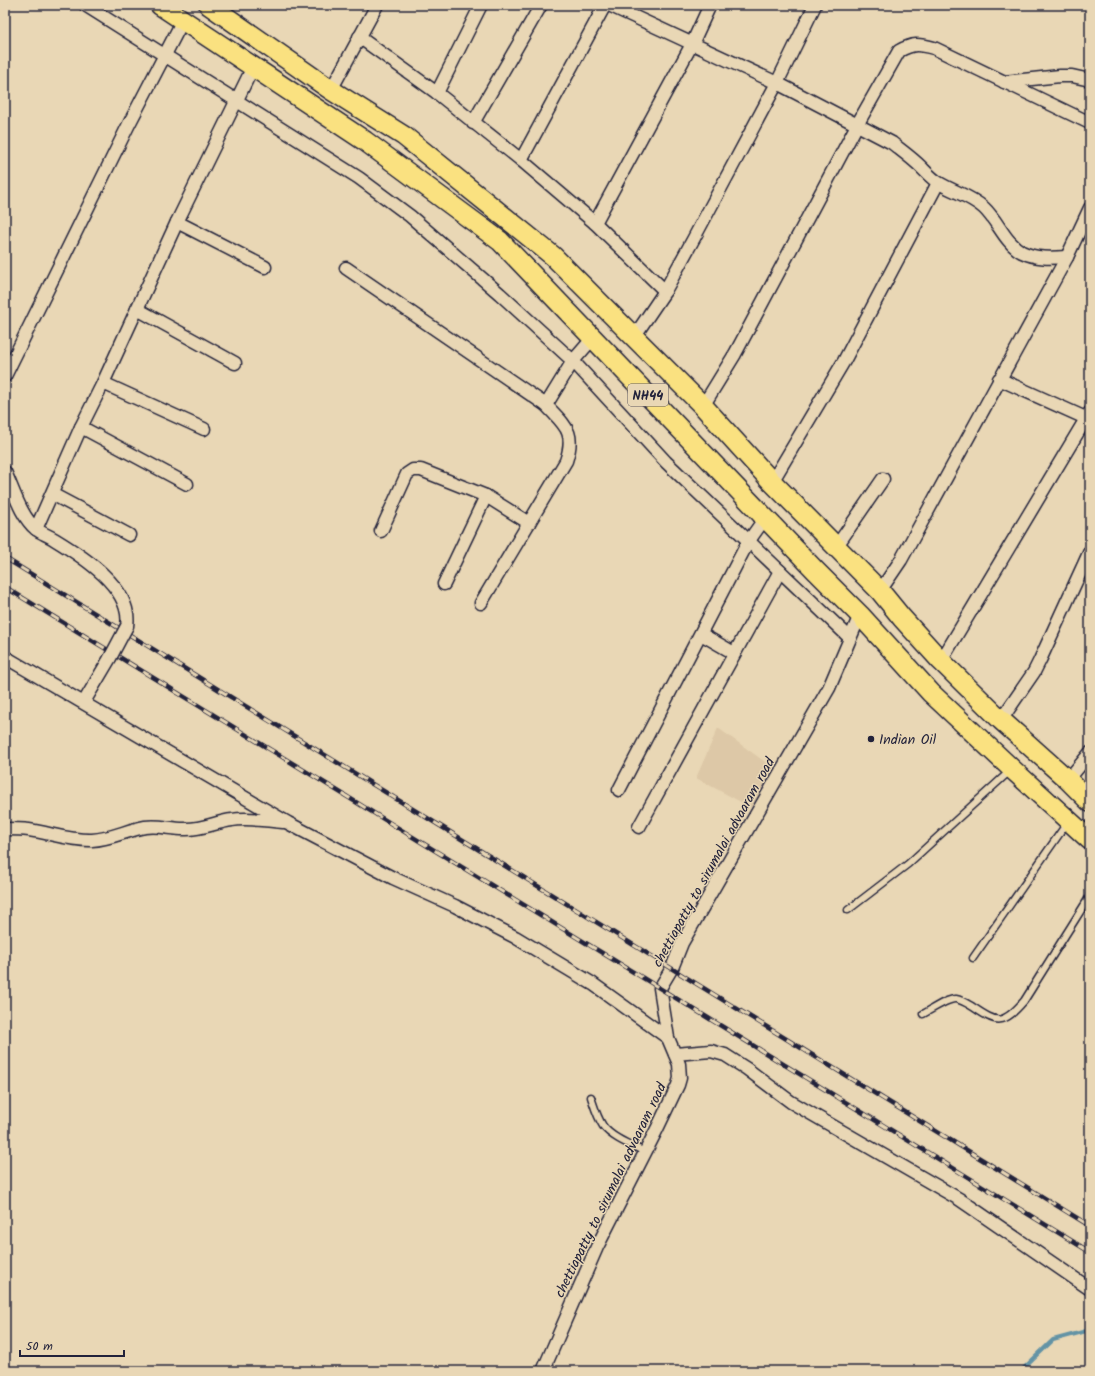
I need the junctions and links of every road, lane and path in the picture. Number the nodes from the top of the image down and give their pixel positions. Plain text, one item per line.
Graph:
1 (85, 5) edge
2 (160, 5) edge
3 (209, 5) edge
4 (377, 5) edge
5 (481, 5) edge
6 (541, 5) edge
7 (605, 5) edge
8 (608, 5) edge
9 (710, 5) edge
10 (815, 5) edge
11 (183, 20) junction
12 (359, 37) junction
13 (692, 44) junction
14 (165, 56) junction
15 (253, 67) junction
16 (1090, 80) edge
17 (1004, 82) junction
18 (776, 83) junction
19 (331, 90) junction
20 (437, 94) junction
21 (237, 102) junction
22 (473, 123) junction
23 (1090, 123) edge
24 (857, 125) junction
25 (521, 160) junction
26 (938, 183) junction
27 (1090, 208) edge
28 (177, 222) junction
29 (595, 223) junction
30 (1067, 257) junction
31 (265, 267) dead end
32 (346, 268) dead end
33 (665, 291) junction
34 (137, 309) junction
35 (634, 337) junction
36 (593, 338) junction
37 (573, 361) junction
38 (235, 363) dead end
39 (5, 376) edge
40 (999, 379) junction
41 (103, 383) junction
42 (546, 405) junction
43 (703, 406) junction
44 (1089, 417) edge
45 (81, 427) junction
46 (204, 429) dead end
47 (5, 472) edge
48 (883, 479) dead end
49 (772, 482) junction
50 (187, 484) dead end
51 (52, 494) junction
52 (486, 496) junction
53 (765, 518) junction
54 (529, 523) junction
55 (36, 528) junction
56 (381, 531) dead end
57 (129, 535) dead end
58 (748, 542) junction
59 (836, 547) junction
60 (1090, 551) edge
61 (780, 571) junction
62 (444, 584) dead end
63 (880, 591) junction
64 (481, 603) dead end
65 (860, 615) junction
66 (701, 634) junction
67 (850, 638) junction
68 (734, 653) junction
69 (5, 657) edge
70 (941, 661) junction
71 (84, 702) junction
72 (1001, 720) junction
73 (1088, 759) edge
74 (1012, 769) junction
75 (1068, 780) junction
76 (619, 790) dead end
77 (1090, 802) edge
78 (1068, 821) junction
79 (288, 822) junction
80 (639, 827) dead end
81 (5, 829) edge
82 (1090, 840) edge
83 (1090, 896) edge
84 (848, 910) dead end
85 (973, 958) dead end
86 (923, 1014) dead end
87 (668, 1038) junction
88 (675, 1054) junction
89 (591, 1096) dead end
90 (645, 1152) junction
91 (1090, 1289) edge
92 (543, 1371) edge

1 - 14 street
2 - 11 highway, NH44
3 - 19 highway, NH44
4 - 12 street
5 - 20 street
6 - 22 street
7 - 25 street
8 - 13 street
9 - 13 street
10 - 18 street
11 - 14 street
11 - 15 highway, NH44
12 - 19 street
12 - 20 street
13 - 18 street
13 - 29 street
14 - 21 street
14 - 39 street
15 - 21 street
15 - 36 highway, NH44
16 - 17 street
17 - 23 street
17 - 24 street
18 - 24 street
18 - 33 street
19 - 35 highway, NH44
20 - 22 street
21 - 28 street
21 - 37 street
22 - 25 street
24 - 26 street
24 - 43 street
25 - 29 street
26 - 30 street
26 - 49 street
27 - 30 street
28 - 31 street
28 - 34 street
29 - 33 street
30 - 40 street
32 - 42 street
33 - 35 street
34 - 38 street
34 - 41 street
35 - 43 highway, NH44
36 - 37 street
36 - 53 highway, NH44
37 - 42 street
37 - 58 street
40 - 44 street
40 - 63 street
41 - 45 street
41 - 46 street
42 - 54 street
43 - 49 highway, NH44
44 - 70 street
45 - 50 street
45 - 51 street
47 - 55 street
48 - 59 street
49 - 59 highway, NH44
51 - 55 street
51 - 57 street
52 - 54 street
52 - 56 street
52 - 62 street
53 - 58 street
53 - 65 highway, NH44
54 - 64 street
55 - 71 street, bridge
58 - 61 street
58 - 66 street
59 - 63 highway, NH44
60 - 72 street
61 - 67 street
61 - 68 street
63 - 70 highway, NH44
65 - 67 street, chettiapatty to sirumalai advaaram road
65 - 74 highway, NH44
66 - 68 street
66 - 76 street
67 - 87 street, chettiapatty to sirumalai advaaram road
68 - 80 street
69 - 71 street
70 - 72 highway, NH44
71 - 79 street
72 - 75 highway, NH44
73 - 75 street
74 - 78 highway, NH44
74 - 84 lane
75 - 77 highway, NH44
78 - 82 highway, NH44
78 - 85 lane
79 - 81 street
79 - 87 street
83 - 86 lane
87 - 88 street, chettiapatty to sirumalai advaaram road
88 - 90 street, chettiapatty to sirumalai advaaram road
88 - 91 street
89 - 90 lane
90 - 92 street, chettiapatty to sirumalai advaaram road

